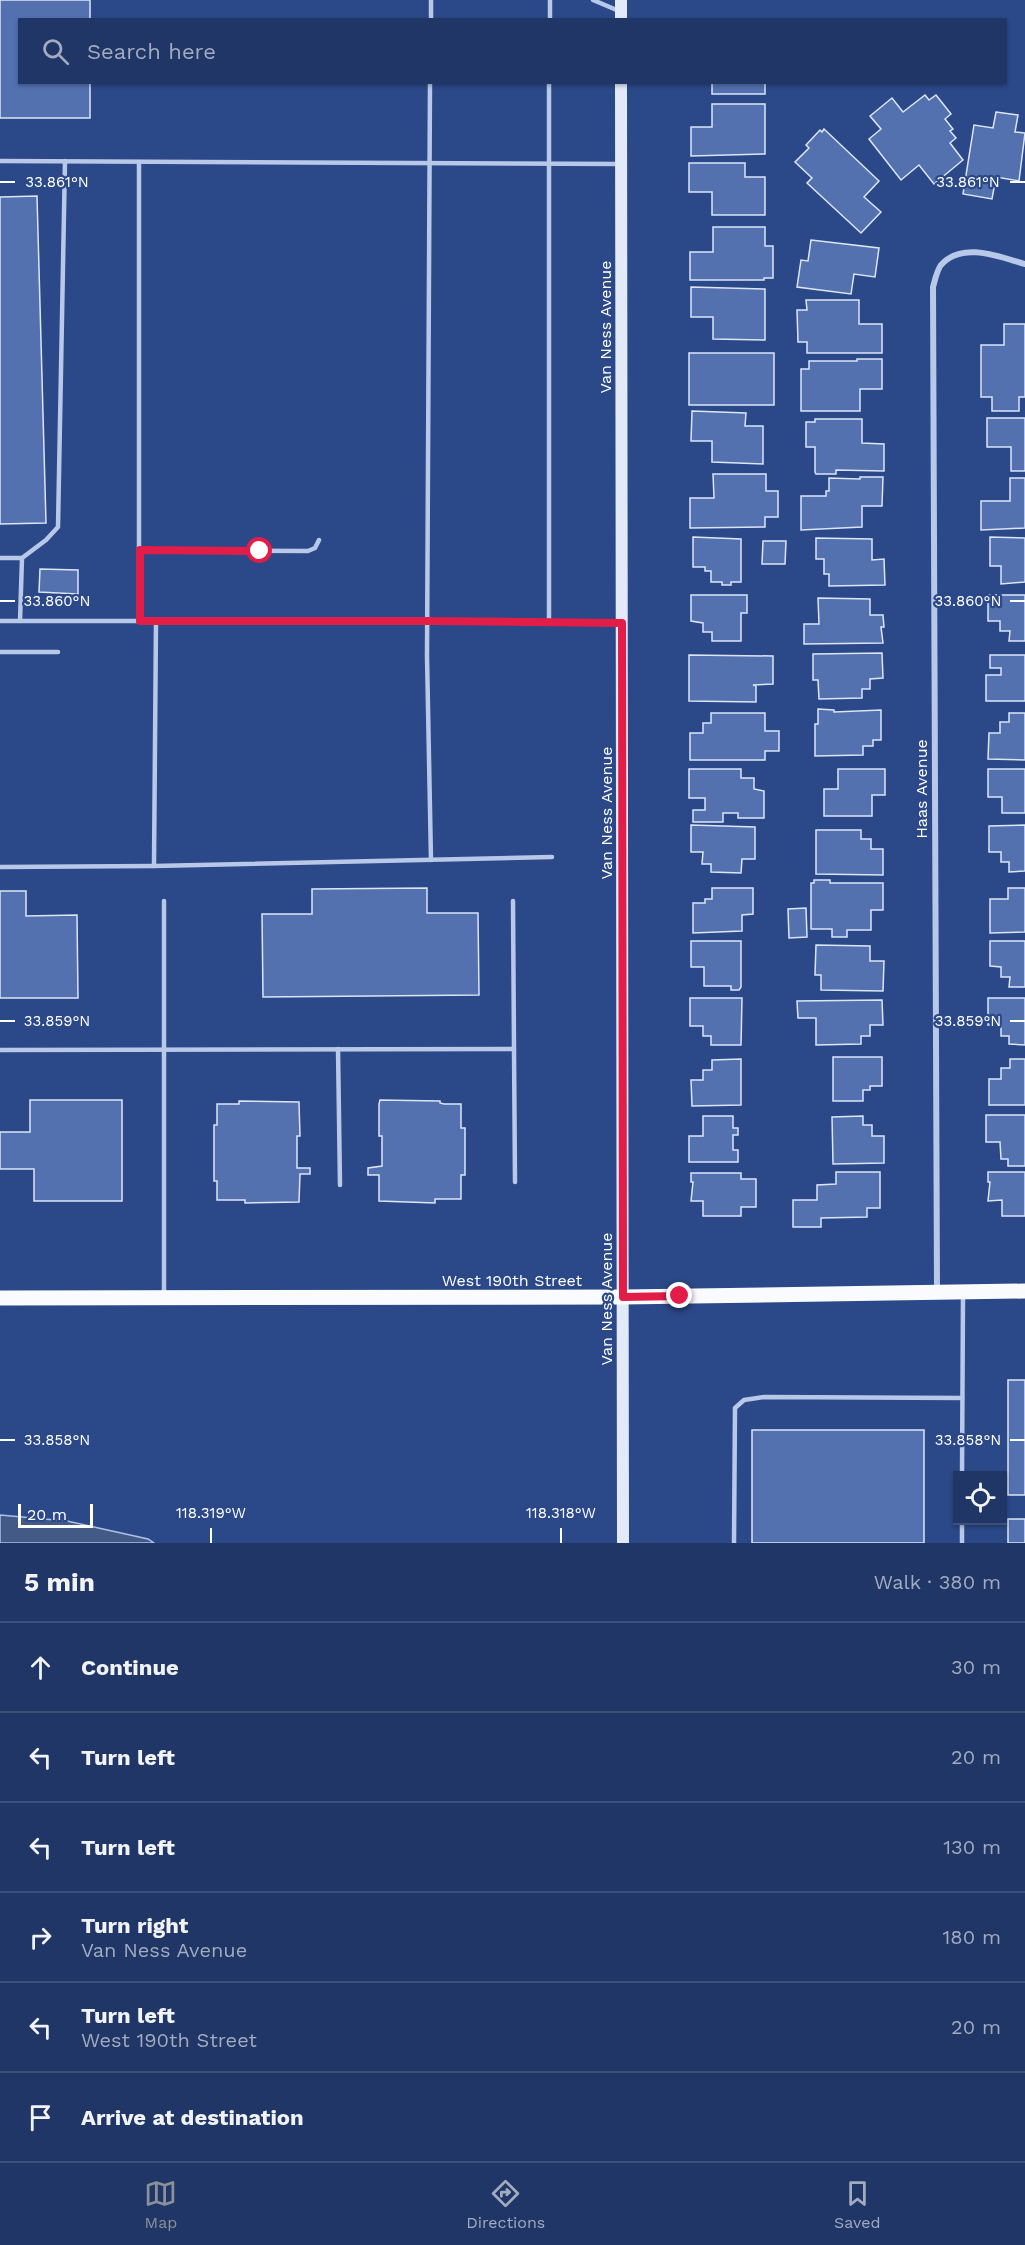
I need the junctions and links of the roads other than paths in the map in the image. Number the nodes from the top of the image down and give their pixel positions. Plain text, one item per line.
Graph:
1 (431, 0) edge
2 (550, 0) edge
3 (593, 0) edge
4 (621, 11) edge
5 (430, 18) edge
6 (550, 18) edge
7 (430, 84) edge
8 (549, 84) edge
9 (621, 84) edge
10 (0, 161) edge
11 (65, 161) junction
12 (140, 162) junction
13 (429, 163) junction
14 (549, 164) junction
15 (621, 164) junction
16 (1025, 264) edge
17 (319, 540) dead end
18 (140, 550) junction
19 (0, 558) edge
20 (22, 558) junction
21 (0, 621) edge
22 (21, 621) junction
23 (140, 621) junction
24 (156, 621) junction
25 (428, 621) junction
26 (549, 622) junction
27 (622, 623) junction
28 (0, 652) edge
29 (58, 652) dead end
30 (552, 857) dead end
31 (431, 860) junction
32 (154, 866) junction
33 (0, 867) edge
34 (164, 901) dead end
35 (513, 902) dead end
36 (338, 1049) junction
37 (514, 1049) junction
38 (0, 1050) edge
39 (164, 1050) junction
40 (515, 1182) dead end
41 (340, 1185) dead end
42 (1025, 1291) edge
43 (937, 1292) junction
44 (963, 1292) junction
45 (623, 1297) junction
46 (164, 1298) junction
47 (0, 1299) edge
48 (962, 1398) junction
49 (962, 1471) edge
50 (962, 1525) edge
51 (623, 1543) edge
52 (734, 1543) edge
53 (962, 1543) edge

1 - 5 lane
2 - 6 lane
3 - 4 lane
7 - 13 lane
8 - 14 lane
9 - 15 main road, Van Ness Avenue
10 - 11 lane
11 - 12 lane
11 - 20 lane
12 - 13 lane
12 - 18 lane
13 - 14 lane
13 - 25 lane
14 - 15 lane
14 - 26 lane
15 - 27 main road, Van Ness Avenue
16 - 43 street, Haas Avenue
17 - 18 lane
18 - 23 lane
19 - 20 lane
20 - 22 lane
21 - 22 lane
22 - 23 lane
23 - 24 lane
24 - 25 lane
24 - 32 lane
25 - 26 lane
25 - 31 lane
26 - 27 lane
27 - 45 main road, Van Ness Avenue
28 - 29 lane
30 - 31 lane
31 - 32 lane
32 - 33 lane
34 - 39 lane
35 - 37 lane
36 - 37 lane
36 - 39 lane
36 - 41 lane
37 - 40 lane
38 - 39 lane
39 - 46 lane
42 - 44 main road, West 190th Street
43 - 44 main road, West 190th Street
43 - 45 main road, West 190th Street
44 - 48 lane
45 - 46 main road, West 190th Street
45 - 51 main road, Van Ness Avenue
46 - 47 main road, West 190th Street
48 - 49 lane
48 - 52 lane
50 - 53 lane

